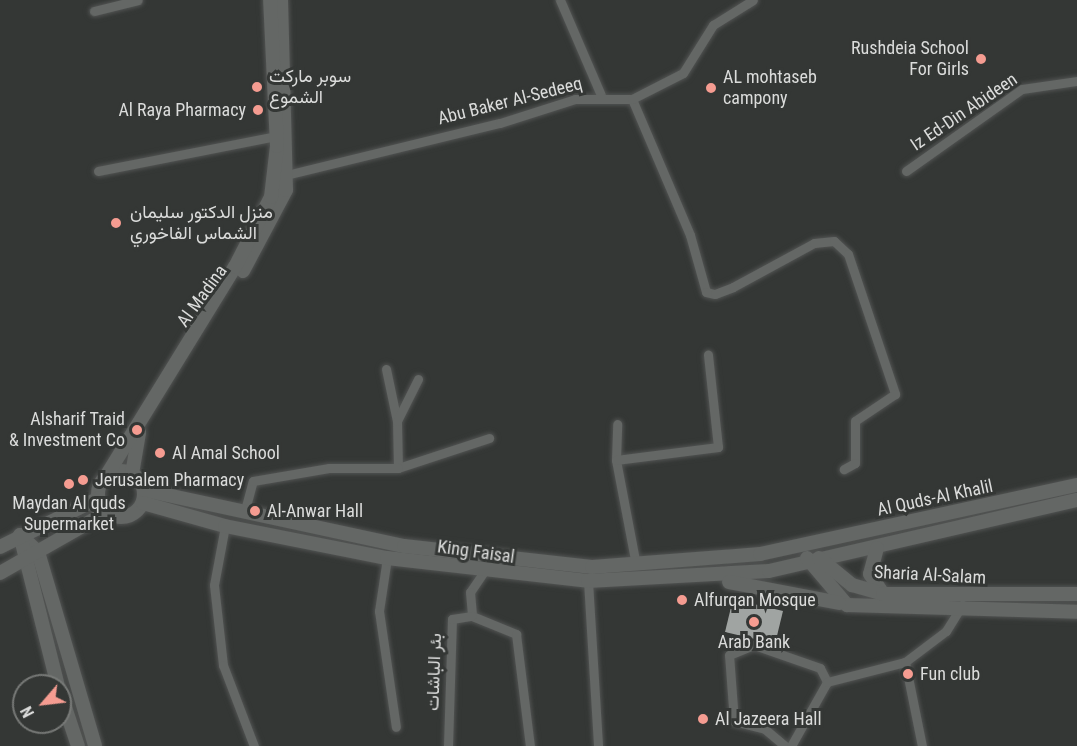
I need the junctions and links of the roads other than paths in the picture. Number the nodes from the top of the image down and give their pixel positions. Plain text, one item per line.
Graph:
1 (138, 0) edge
2 (270, 0) edge
3 (281, 0) edge
4 (560, 0) edge
5 (753, 0) edge
6 (94, 11) dead end
7 (1077, 81) edge
8 (601, 95) junction
9 (632, 99) junction
10 (276, 136) junction
11 (98, 171) dead end
12 (906, 171) dead end
13 (282, 176) junction
14 (708, 355) dead end
15 (386, 369) dead end
16 (418, 379) dead end
17 (151, 403) junction
18 (397, 421) junction
19 (617, 424) dead end
20 (489, 438) dead end
21 (616, 460) junction
22 (398, 468) junction
23 (844, 469) dead end
24 (132, 474) junction
25 (105, 478) junction
26 (1077, 484) edge
27 (143, 496) junction
28 (99, 498) junction
29 (1077, 500) edge
30 (245, 510) junction
31 (106, 512) junction
32 (225, 526) junction
33 (20, 535) junction
34 (800, 546) junction
35 (0, 547) edge
36 (877, 548) junction
37 (38, 552) junction
38 (387, 558) junction
39 (24, 560) junction
40 (817, 562) junction
41 (636, 565) junction
42 (0, 573) edge
43 (483, 573) junction
44 (685, 579) junction
45 (588, 581) junction
46 (883, 594) junction
47 (1077, 594) edge
48 (846, 604) junction
49 (962, 604) junction
50 (1077, 612) edge
51 (472, 616) junction
52 (905, 662) junction
53 (55, 674) edge
54 (827, 682) junction
55 (396, 727) dead end
56 (72, 728) edge
57 (78, 746) edge
58 (95, 746) edge
59 (254, 746) edge
60 (448, 746) edge
61 (530, 746) edge
62 (598, 746) edge
63 (785, 746) edge
64 (791, 746) edge
65 (922, 746) edge

1 - 6 street
2 - 10 main road, Al Madina
3 - 13 main road, Al Madina
4 - 8 street
5 - 9 street
7 - 12 street, Iz Ed-Din Abideen
8 - 9 street, Abu Baker Al-Sedeeq
8 - 13 street, Abu Baker Al-Sedeeq
9 - 23 street
10 - 11 street
10 - 13 main road, Al Madina
13 - 17 main road, Al Madina
14 - 21 street
15 - 18 street
16 - 18 street
17 - 24 main road
17 - 25 main road
18 - 22 street
19 - 21 street
20 - 22 street
21 - 41 street
22 - 30 street
24 - 25 main road
24 - 27 main road
25 - 28 main road
26 - 34 main road, Al Quds-Al Khalil
27 - 30 main road, King Faisal
27 - 31 main road
27 - 32 main road, King Faisal
28 - 31 main road
28 - 33 main road
29 - 36 main road, Al Quds-Al Khalil
30 - 41 main road, King Faisal
31 - 37 main road
32 - 38 main road, King Faisal
32 - 59 street
33 - 35 main road
33 - 37 main road
33 - 39 main road
34 - 40 main road, Sharia Al-Salam
34 - 41 main road, King Faisal
36 - 40 main road, Al Quds-Al Khalil
36 - 46 main road
37 - 39 main road
37 - 58 main road
38 - 43 main road, King Faisal
38 - 55 street
39 - 42 main road
39 - 53 main road
40 - 44 main road, King Faisal
40 - 46 main road, Sharia Al-Salam
40 - 48 main road, Sharia Al-Salam
43 - 45 main road, King Faisal
43 - 51 street
44 - 45 main road, King Faisal
44 - 48 main road, Sharia Al-Salam
45 - 62 street
46 - 49 main road, Sharia Al-Salam
47 - 49 main road, Sharia Al-Salam
48 - 49 main road, Sharia Al-Salam
49 - 50 main road, Sharia Al-Salam
49 - 52 street
51 - 60 street, بئر الباشات
51 - 61 street
52 - 54 street
52 - 65 street
54 - 63 street
54 - 64 street
56 - 57 main road

